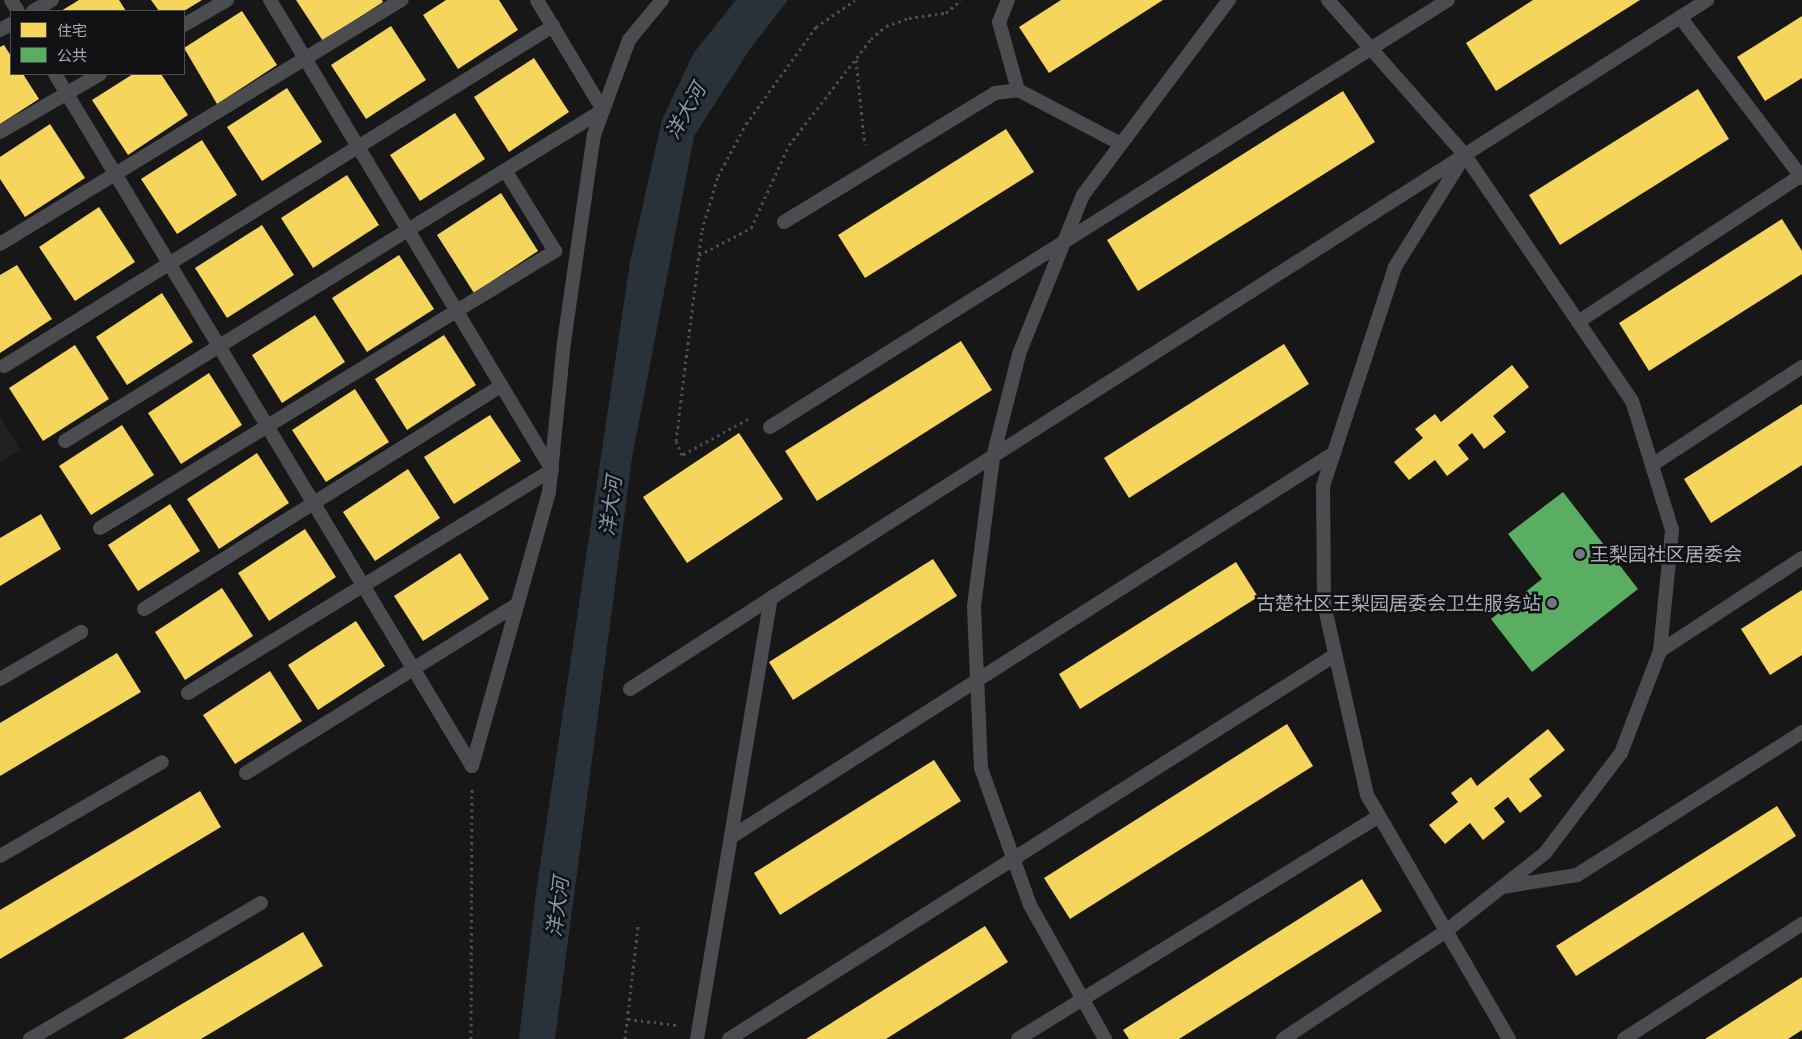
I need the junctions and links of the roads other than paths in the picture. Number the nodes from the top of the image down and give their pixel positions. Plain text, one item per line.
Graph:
1 (52, 0) edge
2 (227, 0) edge
3 (270, 0) edge
4 (402, 0) edge
5 (537, 0) edge
6 (662, 0) edge
7 (1008, 0) edge
8 (1229, 0) edge
9 (1328, 0) edge
10 (1448, 0) edge
11 (1701, 2) edge
12 (35, 10) edge
13 (1680, 17) junction
14 (185, 24) edge
15 (553, 26) junction
16 (1371, 49) junction
17 (306, 58) junction
18 (56, 75) edge
19 (98, 75) edge
20 (1018, 90) junction
21 (67, 93) junction
22 (603, 110) junction
23 (0, 132) edge
24 (1121, 144) junction
25 (358, 147) junction
26 (1465, 155) junction
27 (505, 170) junction
28 (115, 174) junction
29 (1802, 177) edge
30 (784, 222) dead end
31 (408, 230) junction
32 (1064, 242) junction
33 (0, 244) edge
34 (169, 264) junction
35 (456, 311) junction
36 (1578, 322) junction
37 (219, 346) junction
38 (4, 366) dead end
39 (1802, 367) edge
40 (501, 386) junction
41 (267, 426) junction
42 (770, 427) road end
43 (65, 441) dead end
44 (1334, 453) junction
45 (993, 456) junction
46 (1652, 465) junction
47 (552, 470) junction
48 (314, 503) junction
49 (100, 528) dead end
50 (1802, 558) edge
51 (363, 586) junction
52 (771, 598) junction
53 (518, 604) junction
54 (144, 609) dead end
55 (81, 632) dead end
56 (1660, 651) junction
57 (1335, 655) junction
58 (413, 669) junction
59 (0, 679) edge
60 (977, 680) junction
61 (630, 689) dead end
62 (188, 693) dead end
63 (1802, 732) edge
64 (162, 762) dead end
65 (246, 773) dead end
66 (1379, 816) junction
67 (731, 837) junction
68 (0, 856) edge
69 (1014, 859) junction
70 (1502, 887) junction
71 (260, 903) dead end
72 (1802, 924) edge
73 (1446, 931) junction
74 (1082, 999) junction
75 (698, 1034) edge
76 (30, 1039) edge
77 (729, 1039) edge
78 (1018, 1039) edge
79 (1105, 1039) edge
80 (1283, 1039) edge
81 (1509, 1039) edge
82 (1624, 1039) edge

1 - 12 lane
2 - 14 lane
3 - 17 lane
4 - 17 lane
5 - 15 lane
6 - 22 lane
7 - 20 lane
8 - 24 lane
9 - 16 lane
10 - 16 lane
11 - 13 lane
13 - 26 lane
13 - 29 lane
15 - 22 lane
15 - 25 lane
16 - 26 lane
16 - 32 lane
17 - 25 lane
17 - 28 lane
18 - 21 lane
19 - 21 lane
20 - 24 lane
20 - 30 lane
21 - 23 lane
21 - 28 lane
22 - 27 lane
22 - 47 lane
24 - 32 lane
25 - 31 lane
25 - 34 lane
26 - 36 lane
26 - 44 lane
26 - 45 lane
27 - 31 lane
27 - 35 lane
28 - 33 lane
28 - 34 lane
29 - 36 lane
31 - 35 lane
31 - 37 lane
32 - 42 lane
32 - 45 lane
34 - 37 lane
34 - 38 lane
35 - 40 lane
35 - 41 lane
36 - 46 lane
37 - 41 lane
37 - 43 lane
39 - 46 lane
40 - 47 lane
40 - 48 lane
41 - 48 lane
41 - 49 lane
44 - 57 lane
44 - 60 lane
45 - 52 lane
45 - 60 lane
46 - 56 lane
47 - 51 lane
47 - 53 lane
48 - 51 lane
48 - 54 lane
50 - 56 lane
51 - 58 lane
51 - 62 lane
52 - 61 lane
52 - 67 lane
53 - 58 lane
53 - 58 lane
55 - 59 lane
56 - 70 lane
57 - 66 lane
57 - 69 lane
58 - 65 lane
60 - 67 lane
60 - 69 lane
63 - 70 lane
64 - 68 lane
66 - 73 lane
66 - 74 lane
67 - 75 lane
69 - 74 lane
69 - 77 lane
70 - 73 lane
71 - 76 lane
72 - 82 lane
73 - 80 lane
73 - 81 lane
74 - 78 lane
74 - 79 lane

